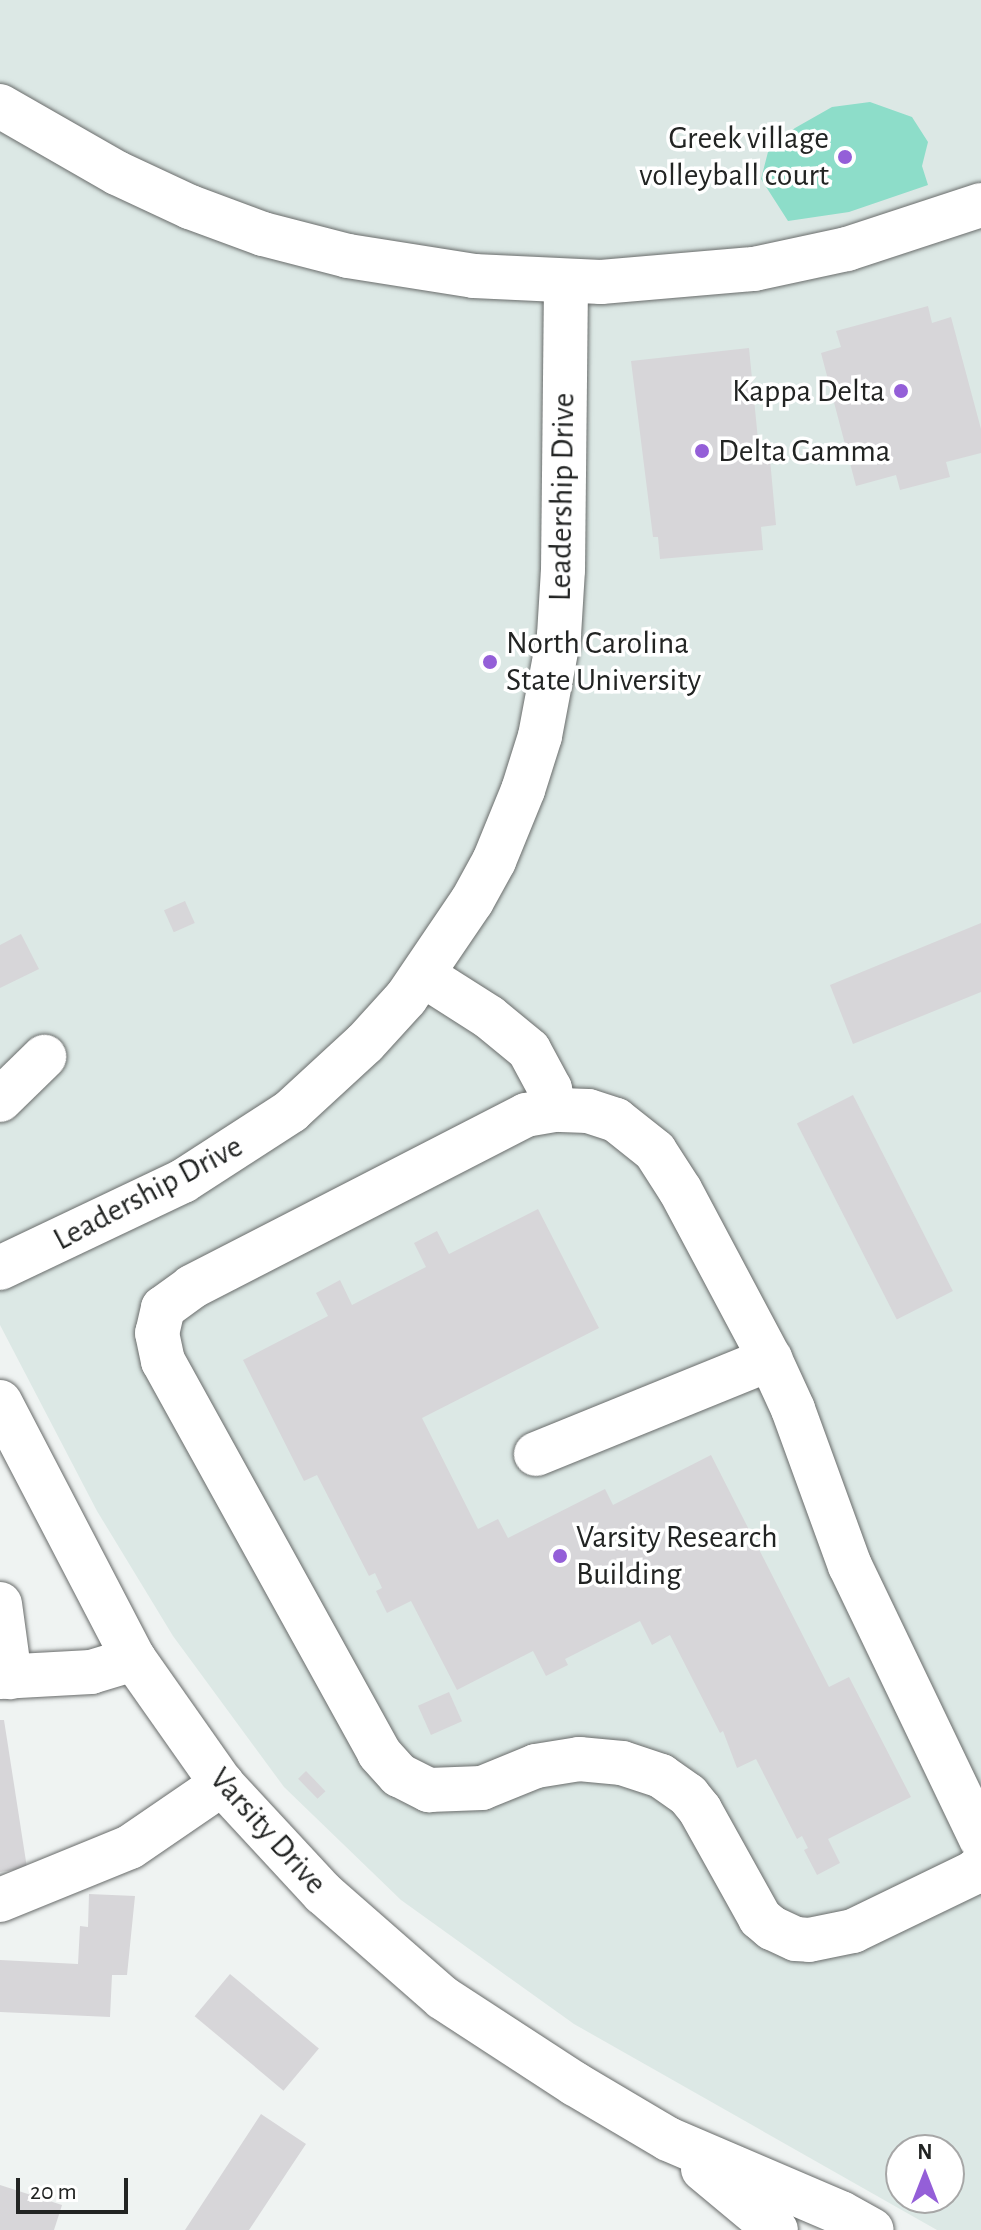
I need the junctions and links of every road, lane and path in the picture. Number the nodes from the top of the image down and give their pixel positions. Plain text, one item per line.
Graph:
1 (0, 106) edge
2 (981, 205) edge
3 (566, 283) junction
4 (423, 975) junction
5 (44, 1057) dead end
6 (0, 1100) edge
7 (554, 1110) junction
8 (0, 1268) edge
9 (770, 1359) junction
10 (0, 1402) edge
11 (536, 1454) dead end
12 (0, 1604) edge
13 (134, 1659) junction
14 (5, 1677) edge
15 (222, 1784) junction
16 (981, 1839) edge
17 (981, 1866) edge
18 (0, 1900) edge
19 (668, 2139) junction
20 (776, 2230) edge
21 (872, 2230) edge

1 - 3 street
2 - 3 street
3 - 4 street, Leadership Drive
4 - 7 street
4 - 8 street, Leadership Drive
5 - 6 street
7 - 9 street
7 - 17 street
9 - 11 street
9 - 16 street
10 - 13 street, Varsity Drive
12 - 14 street
13 - 14 street
13 - 15 street, Varsity Drive
15 - 18 street
15 - 19 street, Varsity Drive
19 - 20 street, Varsity Drive
19 - 21 street, Varsity Drive

